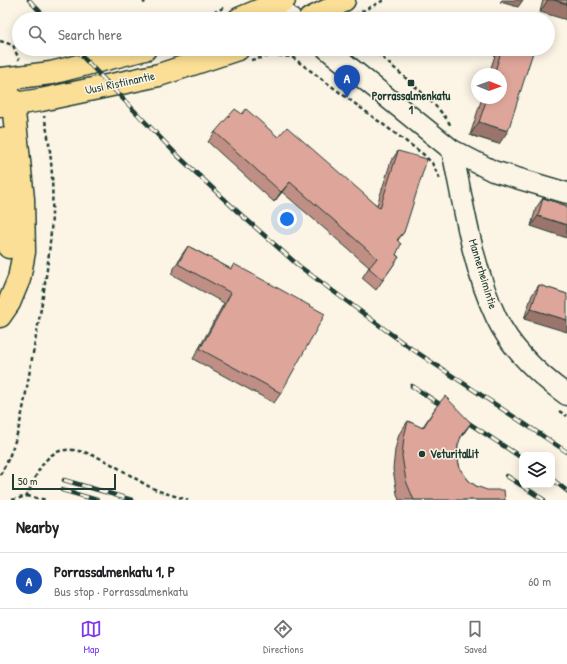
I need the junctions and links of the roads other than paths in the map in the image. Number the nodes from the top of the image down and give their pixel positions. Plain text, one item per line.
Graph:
1 (276, 1) edge
2 (348, 8) edge
3 (237, 12) edge
4 (285, 12) edge
5 (324, 12) edge
6 (118, 56) edge
7 (218, 56) edge
8 (336, 56) edge
9 (3, 92) edge
10 (0, 139) edge
11 (452, 150) junction
12 (567, 193) edge
13 (0, 286) edge
14 (0, 316) edge
15 (567, 395) edge

1 - 3 main road
1 - 4 street
2 - 5 main road
6 - 9 main road, Uusi Ristiinantie
7 - 9 main road, Uusi Ristiinantie
8 - 11 street
9 - 14 main road
10 - 13 main road
11 - 12 street
11 - 15 street, Mannerheimintie

